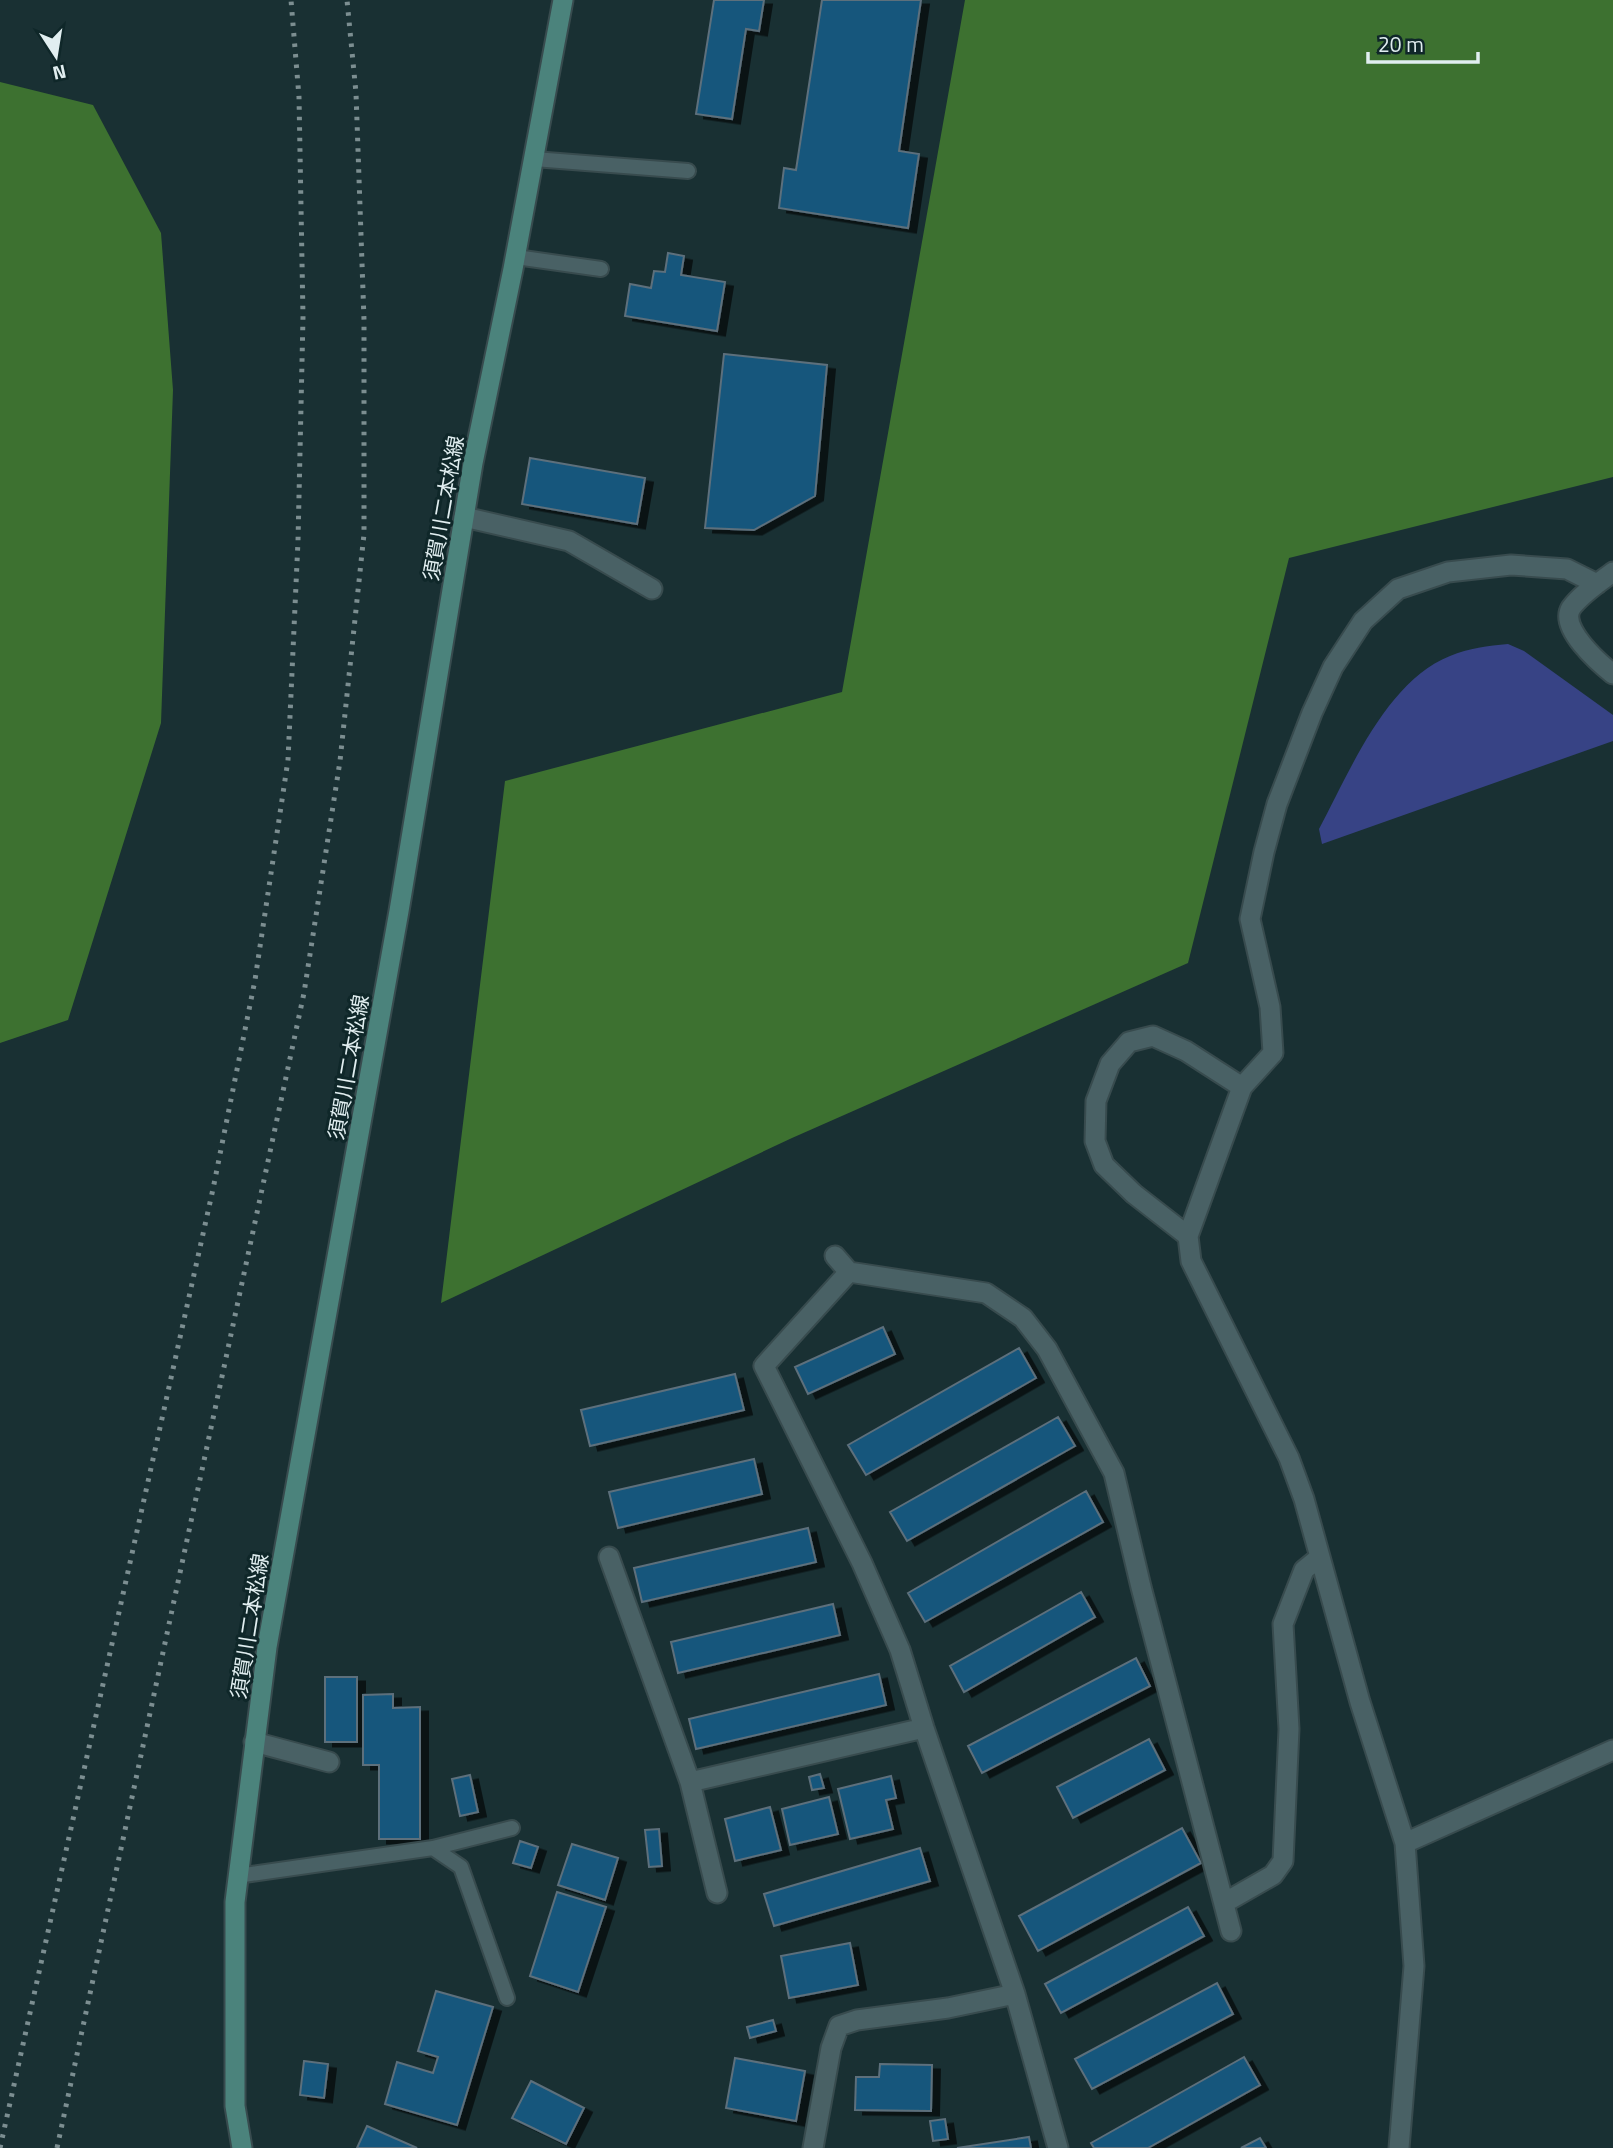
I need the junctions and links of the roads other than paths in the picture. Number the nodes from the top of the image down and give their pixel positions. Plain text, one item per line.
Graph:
1 (563, 0) edge
2 (534, 159) junction
3 (688, 171) dead end
4 (516, 257) junction
5 (601, 269) dead end
6 (464, 517) junction
7 (1613, 572) edge
8 (1597, 584) junction
9 (652, 589) dead end
10 (1613, 674) edge
11 (1242, 1087) junction
12 (1188, 1236) junction
13 (835, 1256) dead end
14 (849, 1272) junction
15 (609, 1557) dead end
16 (1320, 1557) junction
17 (925, 1728) junction
18 (254, 1742) junction
19 (1613, 1750) edge
20 (329, 1762) dead end
21 (690, 1783) junction
22 (512, 1828) dead end
23 (1405, 1843) junction
24 (432, 1848) junction
25 (237, 1876) junction
26 (718, 1892) dead end
27 (1224, 1903) junction
28 (1231, 1931) dead end
29 (1015, 1994) junction
30 (507, 1998) dead end
31 (242, 2148) edge
32 (813, 2148) edge
33 (1058, 2148) edge
34 (1399, 2148) edge

1 - 2 main road, 須賀川二本松線
2 - 3 lane
2 - 4 main road, 須賀川二本松線
4 - 5 lane
4 - 6 main road, 須賀川二本松線
6 - 9 street
6 - 18 main road, 須賀川二本松線
7 - 8 street
8 - 10 street
8 - 11 street
11 - 12 street
11 - 12 street
12 - 16 street
13 - 14 street
14 - 17 street
14 - 27 street
15 - 21 street
16 - 23 street
16 - 27 street
17 - 21 street
17 - 29 street
18 - 20 street
18 - 25 main road, 須賀川二本松線
19 - 23 street
21 - 26 street
22 - 24 lane
23 - 34 street
24 - 25 lane
24 - 30 lane
25 - 31 main road, 須賀川二本松線
27 - 28 street
29 - 32 street
29 - 33 street

